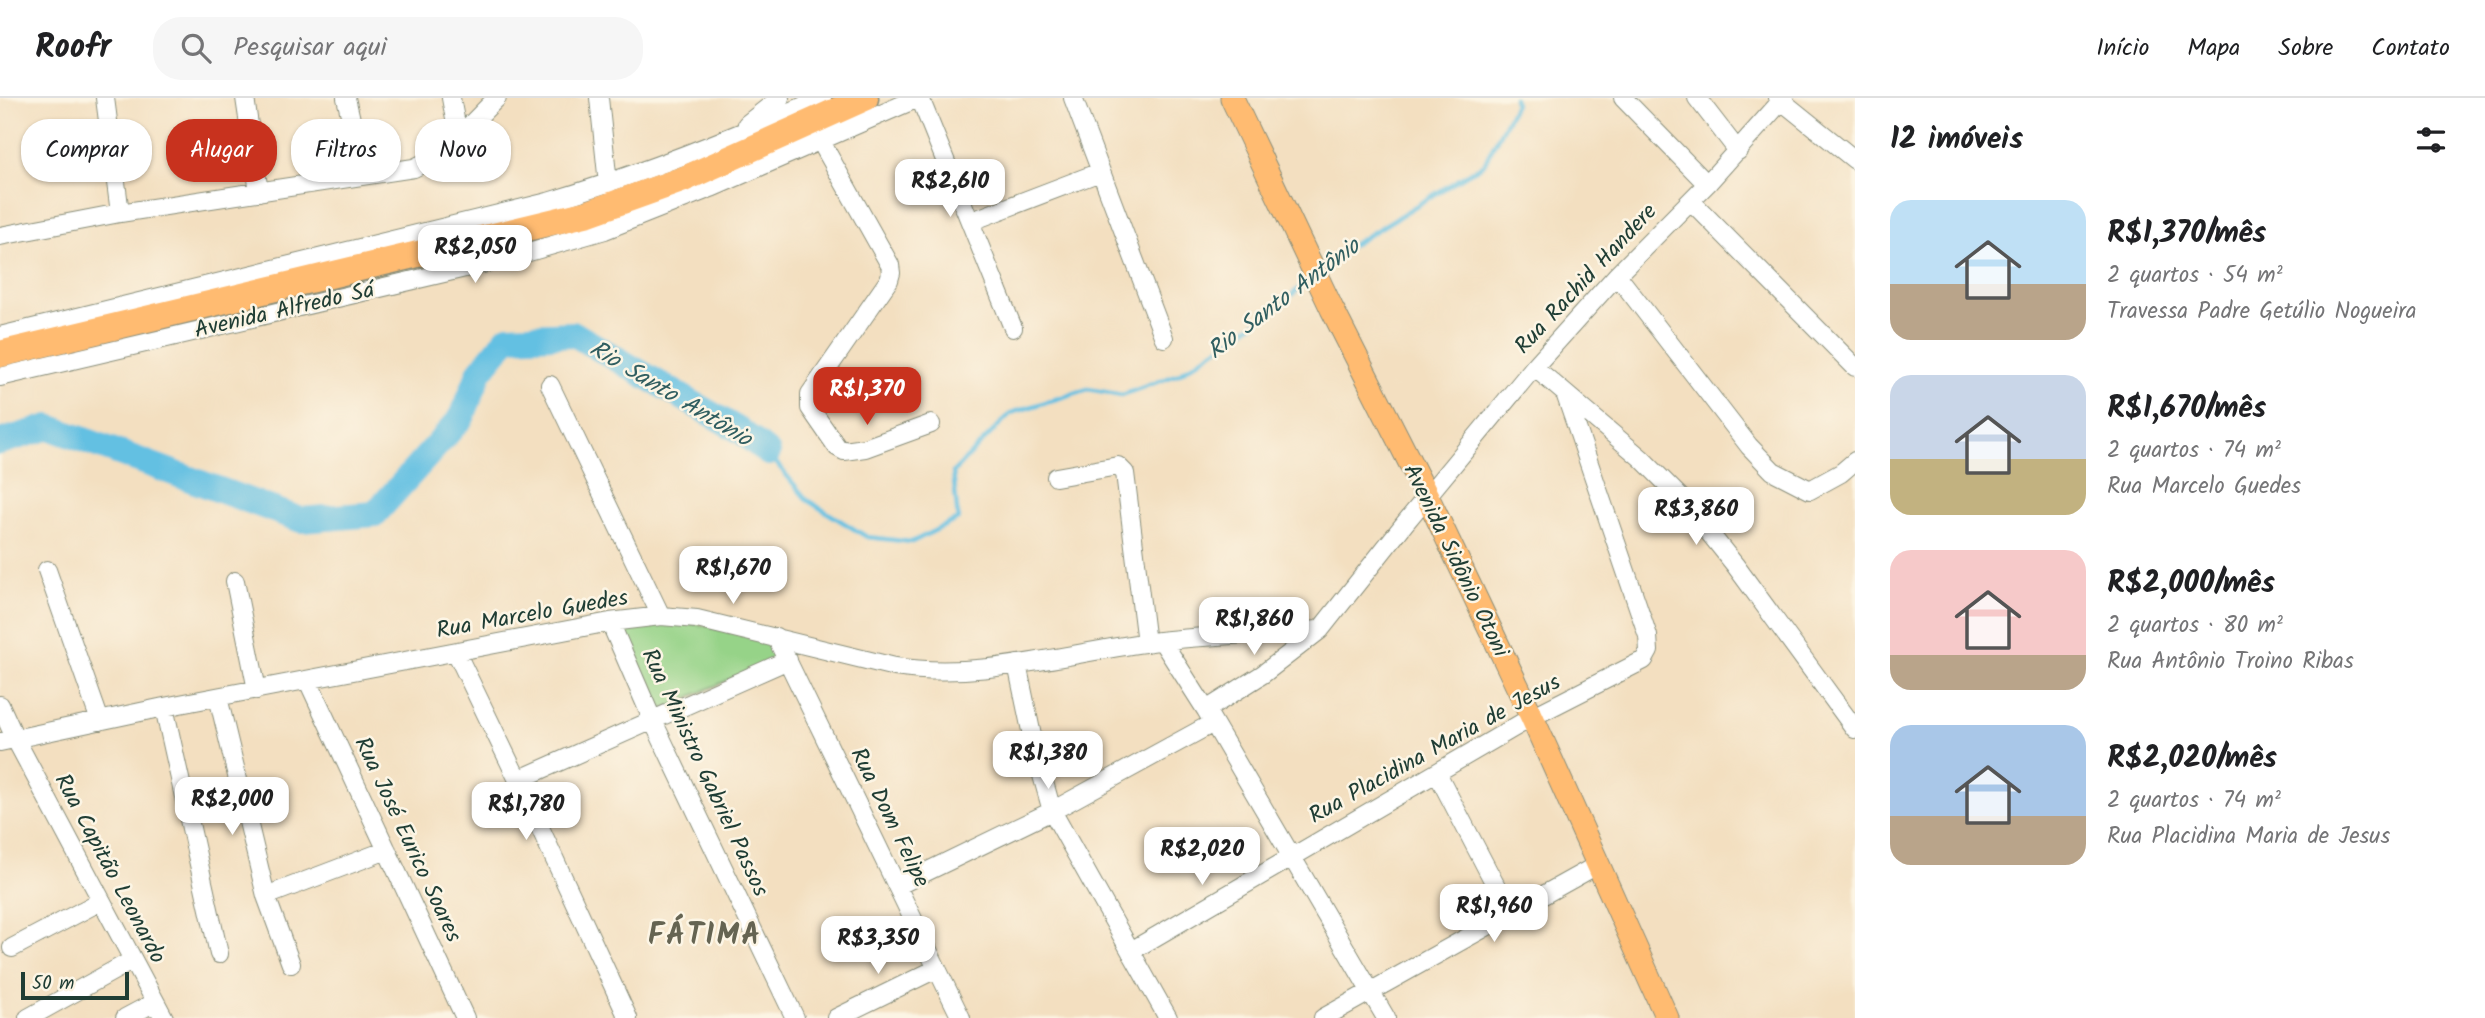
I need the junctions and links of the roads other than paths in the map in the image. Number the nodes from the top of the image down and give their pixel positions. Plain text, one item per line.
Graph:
1 (105, 98) edge
2 (245, 98) edge
3 (346, 98) edge
4 (451, 98) edge
5 (498, 98) edge
6 (599, 98) edge
7 (780, 98) edge
8 (822, 98) edge
9 (865, 98) edge
10 (919, 98) edge
11 (1073, 98) edge
12 (1623, 98) edge
13 (1697, 98) edge
14 (1781, 99) edge
15 (1234, 101) edge
16 (351, 119) edge
17 (455, 119) edge
18 (475, 119) edge
19 (820, 140) junction
20 (724, 142) junction
21 (1738, 150) junction
22 (1855, 160) edge
23 (1101, 172) junction
24 (318, 182) edge
25 (608, 184) junction
26 (1707, 184) junction
27 (260, 191) junction
28 (1691, 201) junction
29 (120, 214) junction
30 (972, 221) junction
31 (0, 236) edge
32 (1617, 275) junction
33 (1013, 328) dead end
34 (0, 336) edge
35 (1164, 338) dead end
36 (0, 354) edge
37 (1853, 363) edge
38 (1534, 367) junction
39 (0, 377) edge
40 (551, 385) dead end
41 (1566, 396) junction
42 (931, 424) dead end
43 (1855, 461) edge
44 (1056, 477) dead end
45 (1427, 496) junction
46 (47, 570) dead end
47 (235, 581) dead end
48 (661, 616) junction
49 (610, 622) junction
50 (1320, 630) junction
51 (776, 637) junction
52 (1154, 642) junction
53 (456, 652) junction
54 (788, 660) junction
55 (1017, 664) junction
56 (308, 681) junction
57 (257, 690) junction
58 (218, 697) junction
59 (0, 705) edge
60 (164, 707) junction
61 (1210, 716) junction
62 (1532, 717) junction
63 (652, 719) junction
64 (100, 721) junction
65 (1855, 729) edge
66 (8, 741) edge
67 (1437, 773) junction
68 (518, 780) junction
69 (1052, 811) junction
70 (387, 850) junction
71 (1292, 857) junction
72 (1599, 864) junction
73 (897, 886) junction
74 (266, 896) junction
75 (101, 901) junction
76 (1510, 913) junction
77 (12, 948) dead end
78 (1131, 951) junction
79 (219, 954) dead end
80 (133, 960) junction
81 (290, 964) dead end
82 (936, 969) junction
83 (1371, 990) junction
84 (160, 1010) edge
85 (1660, 1016) edge
86 (28, 1018) edge
87 (125, 1018) edge
88 (465, 1018) edge
89 (628, 1018) edge
90 (795, 1018) edge
91 (836, 1018) edge
92 (961, 1018) edge
93 (1168, 1018) edge
94 (1323, 1018) edge
95 (1386, 1018) edge

1 - 29 street
2 - 27 street
3 - 16 street
4 - 17 street
5 - 18 street
6 - 25 street
7 - 20 street
8 - 20 street, Avenida Alfredo Sá
9 - 36 highway, Avenida Alfredo Sá
10 - 19 street, Avenida Alfredo Sá
10 - 30 street
11 - 23 street
12 - 26 street
13 - 21 street
14 - 21 street, Rua Rachid Handere
14 - 22 street
15 - 45 main road, Avenida Sidônio Otoni
19 - 39 street, Avenida Alfredo Sá
19 - 42 street
20 - 25 street, Avenida Alfredo Sá
21 - 26 street, Rua Rachid Handere
23 - 30 street
23 - 35 street
24 - 27 street
25 - 34 street, Avenida Alfredo Sá
26 - 28 street, Rua Rachid Handere
27 - 29 street
28 - 32 street, Rua Rachid Handere
28 - 37 street
29 - 31 street
30 - 33 street
32 - 38 street, Rua Rachid Handere
32 - 43 street
38 - 41 street
38 - 45 street, Rua Rachid Handere
40 - 48 street
41 - 62 street, Rua Placidina Maria de Jesus
41 - 65 street
44 - 52 street
45 - 50 street
45 - 62 main road, Avenida Sidônio Otoni
46 - 64 street
47 - 57 street
48 - 49 street, Rua Marcelo Guedes
48 - 51 street, Rua Marcelo Guedes
49 - 53 street, Rua Marcelo Guedes
49 - 63 street, Rua Ministro Gabriel Passos
50 - 52 street, Rua Marcelo Guedes
50 - 61 street
51 - 54 street, Rua Dom Felipe
51 - 55 street, Rua Marcelo Guedes
52 - 55 street, Rua Marcelo Guedes
52 - 61 street
53 - 56 street, Rua Marcelo Guedes
53 - 68 street
54 - 63 street
54 - 73 street, Rua Dom Felipe
55 - 69 street
56 - 57 street, Rua Marcelo Guedes
56 - 70 street, Rua José Eurico Soares
57 - 58 street, Rua Marcelo Guedes
58 - 60 street, Rua Marcelo Guedes
58 - 74 street
59 - 66 street, Rua Capitão Leonardo
60 - 64 street, Rua Marcelo Guedes
60 - 79 street
61 - 69 street
61 - 71 street
62 - 67 street, Rua Placidina Maria de Jesus
62 - 72 main road, Avenida Sidônio Otoni
63 - 68 street
63 - 90 street, Rua Ministro Gabriel Passos
64 - 66 street, Rua Marcelo Guedes
66 - 75 street, Rua Capitão Leonardo
67 - 71 street, Rua Placidina Maria de Jesus
67 - 76 street
68 - 89 street
69 - 73 street
69 - 78 street
70 - 74 street
70 - 88 street, Rua José Eurico Soares
71 - 78 street, Rua Placidina Maria de Jesus
71 - 83 street
72 - 76 street
72 - 85 main road, Avenida Sidônio Otoni
73 - 82 street, Rua Dom Felipe
74 - 81 street
75 - 77 street
75 - 80 street, Rua Capitão Leonardo
76 - 83 street
78 - 93 street
80 - 84 street, Rua Capitão Leonardo
80 - 86 street
82 - 91 street
82 - 92 street, Rua Dom Felipe
83 - 94 street
83 - 95 street
84 - 87 street

